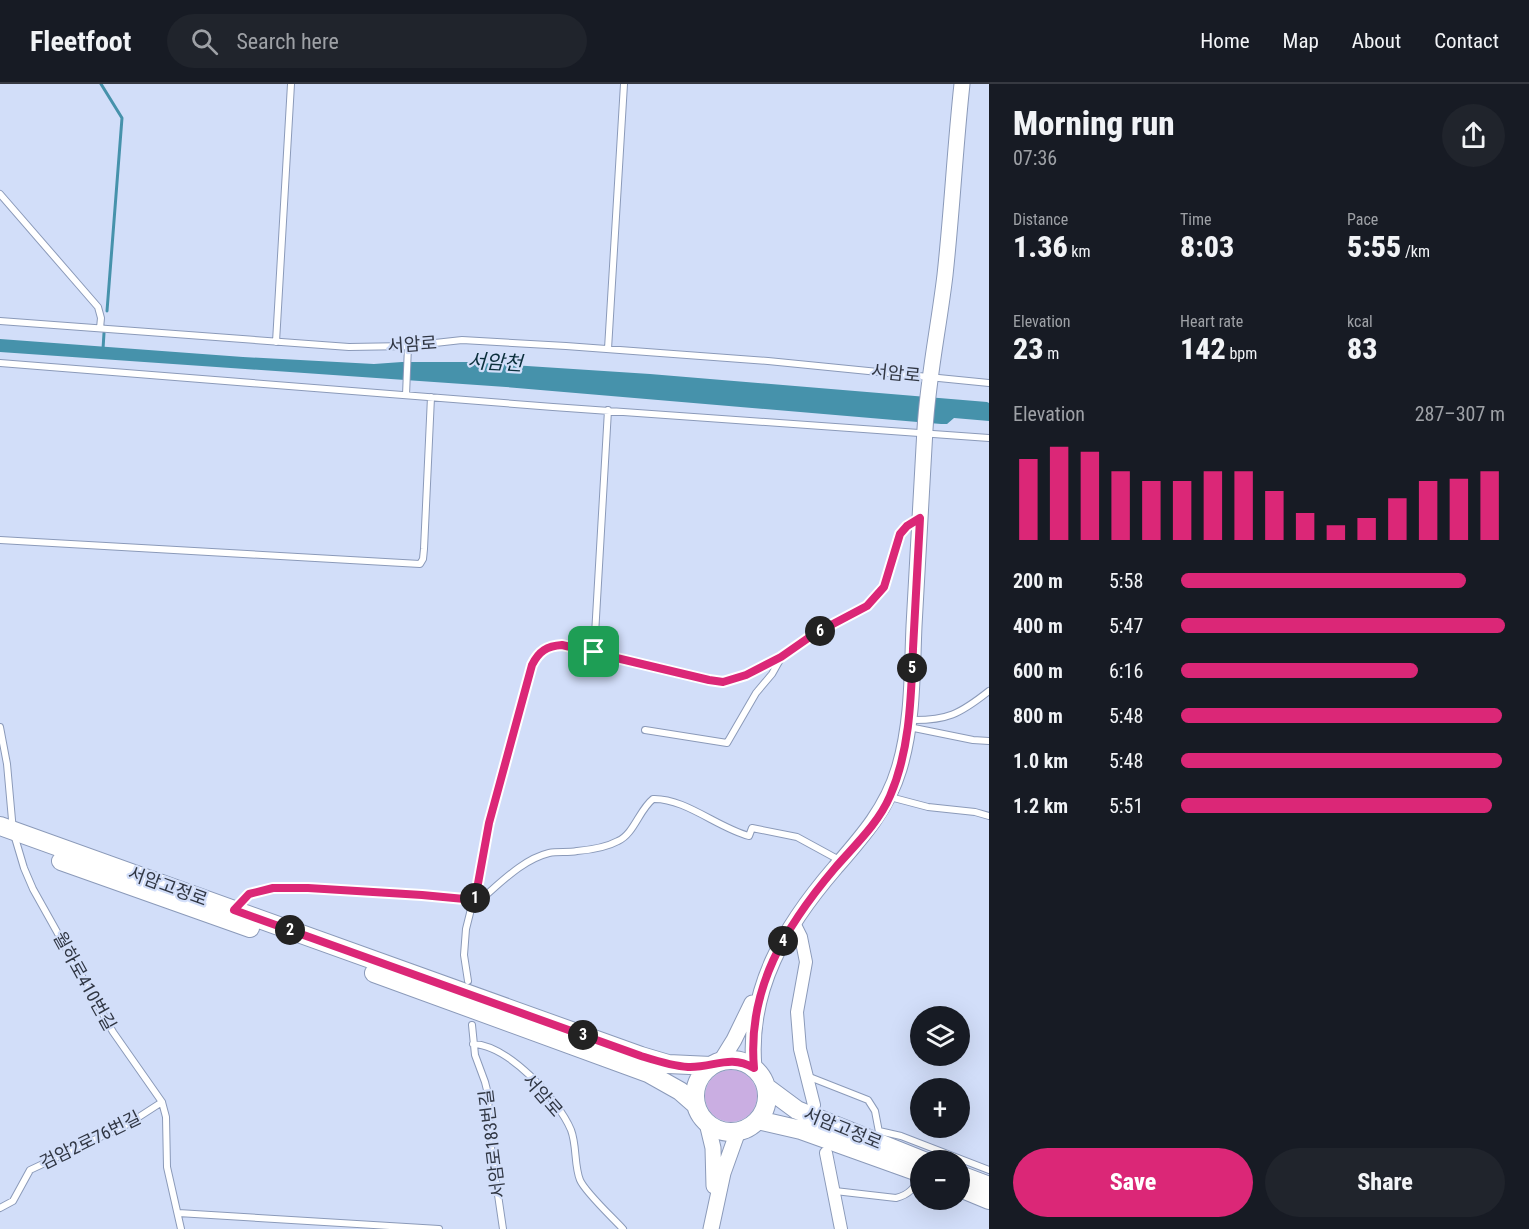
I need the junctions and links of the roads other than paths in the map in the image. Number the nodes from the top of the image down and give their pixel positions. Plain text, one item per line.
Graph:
1 (291, 84) edge
2 (624, 84) edge
3 (962, 84) edge
4 (0, 194) edge
5 (0, 321) edge
6 (100, 328) junction
7 (276, 342) junction
8 (408, 348) junction
9 (608, 349) junction
10 (0, 363) edge
11 (931, 376) junction
12 (989, 382) edge
13 (406, 392) junction
14 (432, 398) junction
15 (608, 410) junction
16 (925, 431) junction
17 (989, 438) edge
18 (920, 518) junction
19 (0, 540) edge
20 (594, 652) junction
21 (781, 657) junction
22 (989, 691) edge
23 (908, 723) junction
24 (0, 727) edge
25 (645, 729) dead end
26 (989, 741) edge
27 (890, 797) junction
28 (989, 816) edge
29 (8, 835) edge
30 (842, 861) junction
31 (474, 903) junction
32 (234, 910) junction
33 (794, 923) junction
34 (764, 979) junction
35 (468, 981) dead end
36 (472, 1025) dead end
37 (473, 1044) junction
38 (716, 1064) junction
39 (754, 1068) junction
40 (806, 1075) junction
41 (766, 1087) junction
42 (162, 1102) junction
43 (696, 1105) junction
44 (814, 1105) dead end
45 (758, 1120) junction
46 (707, 1123) junction
47 (738, 1131) junction
48 (880, 1138) junction
49 (826, 1153) dead end
50 (910, 1154) edge
51 (910, 1170) edge
52 (989, 1170) edge
53 (970, 1178) edge
54 (989, 1186) edge
55 (835, 1191) junction
56 (910, 1192) edge
57 (970, 1192) edge
58 (989, 1200) edge
59 (0, 1208) edge
60 (178, 1213) junction
61 (712, 1224) edge
62 (181, 1229) edge
63 (439, 1229) edge
64 (503, 1229) edge
65 (623, 1229) edge
66 (841, 1229) edge

1 - 7 lane
2 - 9 lane
3 - 11 street, 서암로
4 - 6 lane
5 - 6 lane, 서암로
6 - 7 lane, 서암로
7 - 8 lane, 서암로
8 - 9 lane, 서암로
8 - 13 lane
9 - 11 lane, 서암로
10 - 13 lane
11 - 12 lane, 서암로
11 - 16 street, 서암로
13 - 14 lane
14 - 15 lane
14 - 19 lane
15 - 16 lane
15 - 20 lane
16 - 17 lane
16 - 18 street, 서암로
18 - 21 lane
18 - 23 street, 서암로
20 - 21 lane
20 - 31 lane
21 - 25 lane
22 - 23 lane
23 - 26 lane
23 - 27 street, 서암로
24 - 29 lane, 월하로410번길
27 - 28 lane
27 - 30 street, 서암로
29 - 32 main road, 서암고정로
29 - 42 lane, 월하로410번길
29 - 43 main road, 서암고정로
30 - 31 lane
30 - 33 street, 서암로
31 - 32 lane
31 - 35 lane
32 - 38 main road, 서암고정로
33 - 34 street, 서암로
33 - 40 street
34 - 38 street
34 - 39 street, 서암로
36 - 37 lane, 서암로183번길
37 - 64 lane, 서암로183번길
37 - 65 lane, 서암로
38 - 39 main road
38 - 43 main road
39 - 41 main road
40 - 44 street
40 - 48 lane
41 - 45 main road
41 - 48 main road, 서암고정로
42 - 59 lane, 검암2로76번길
42 - 60 lane, 월하로410번길
43 - 46 main road
45 - 47 main road
45 - 51 main road, 서암고정로
46 - 47 main road
46 - 61 street
47 - 61 street
48 - 50 main road, 서암고정로
48 - 52 lane
49 - 55 street
53 - 54 main road
55 - 56 lane
55 - 66 street
57 - 58 main road
60 - 62 lane, 월하로410번길
60 - 63 lane

